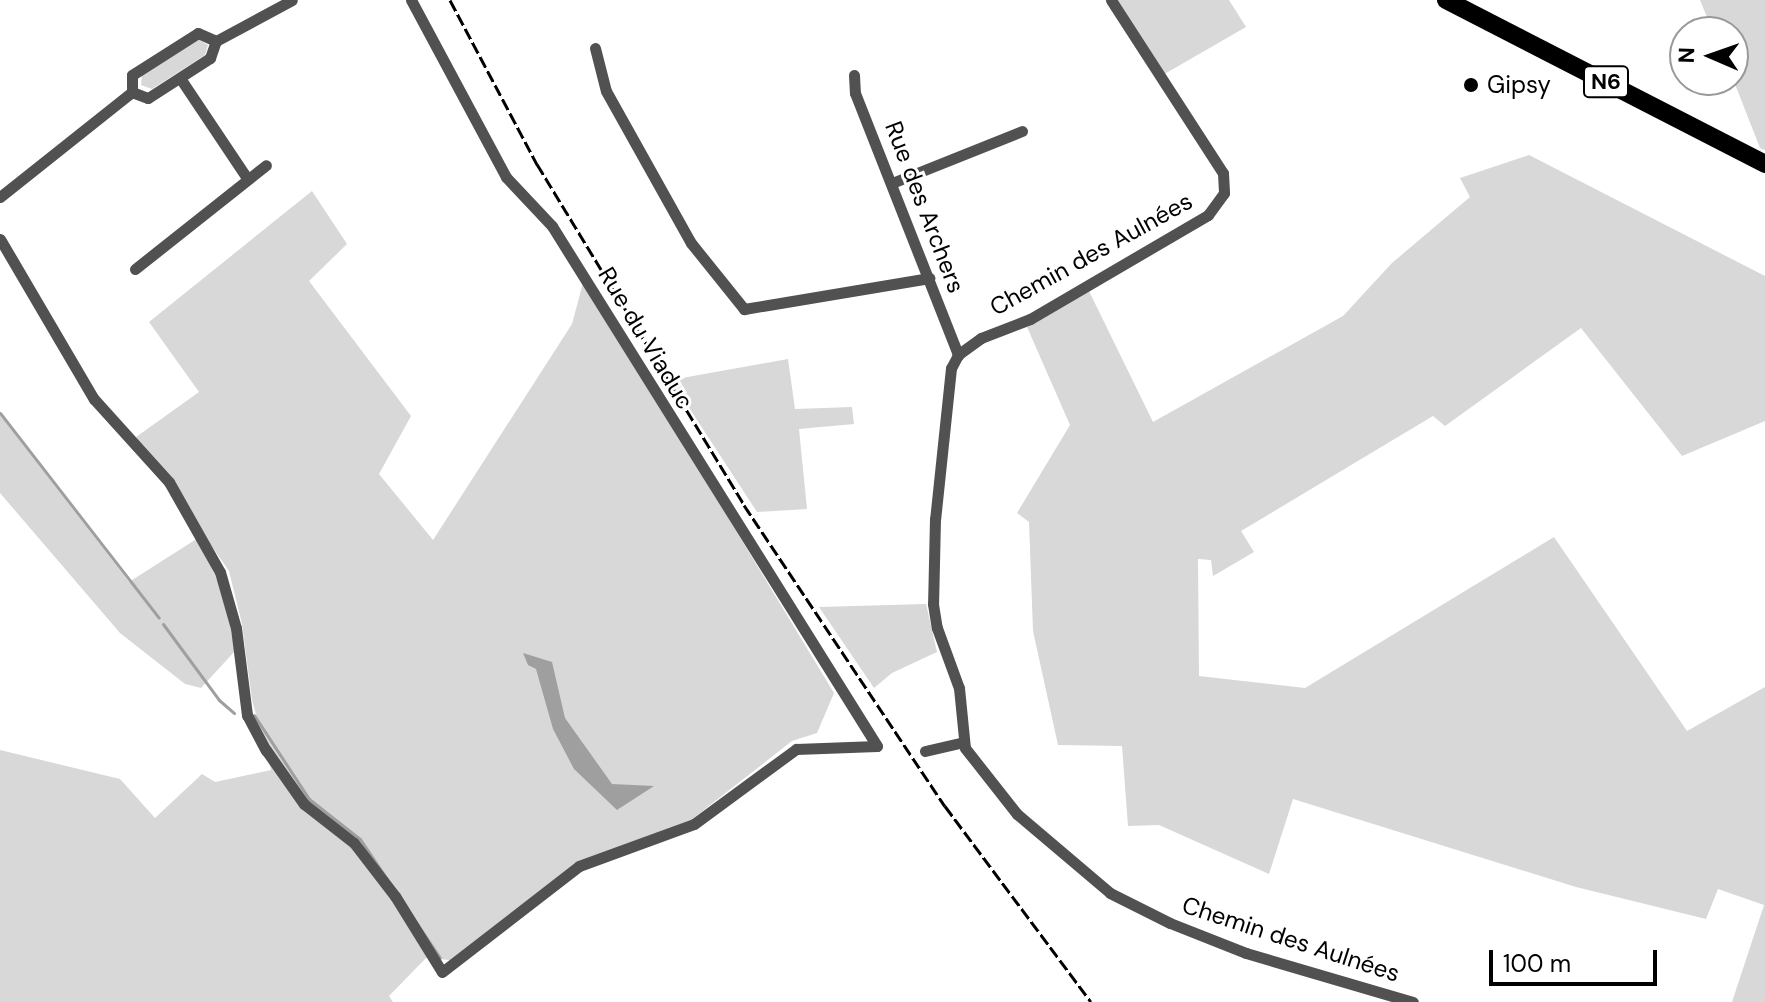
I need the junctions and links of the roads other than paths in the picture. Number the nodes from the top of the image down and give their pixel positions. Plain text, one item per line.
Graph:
1 (292, 0) edge
2 (411, 0) edge
3 (1111, 0) edge
4 (1446, 0) edge
5 (216, 41) junction
6 (595, 48) dead end
7 (854, 75) dead end
8 (180, 78) junction
9 (132, 92) junction
10 (1022, 131) dead end
11 (1765, 164) edge
12 (266, 165) dead end
13 (247, 178) junction
14 (892, 183) junction
15 (0, 197) edge
16 (0, 239) edge
17 (135, 269) dead end
18 (929, 278) junction
19 (958, 355) junction
20 (964, 742) junction
21 (925, 751) dead end
22 (1413, 1002) edge

1 - 5 street
2 - 16 street, Rue du Viaduc
3 - 19 street, Chemin des Aulnées
4 - 11 main road, N6
5 - 8 street
5 - 9 street
6 - 18 street
7 - 14 street, Rue des Archers
8 - 9 street
8 - 13 street
9 - 15 street
10 - 14 street
12 - 13 street
13 - 17 street
14 - 18 street, Rue des Archers
18 - 19 street, Rue des Archers
19 - 20 street, Chemin des Aulnées
20 - 21 street
20 - 22 street, Chemin des Aulnées

